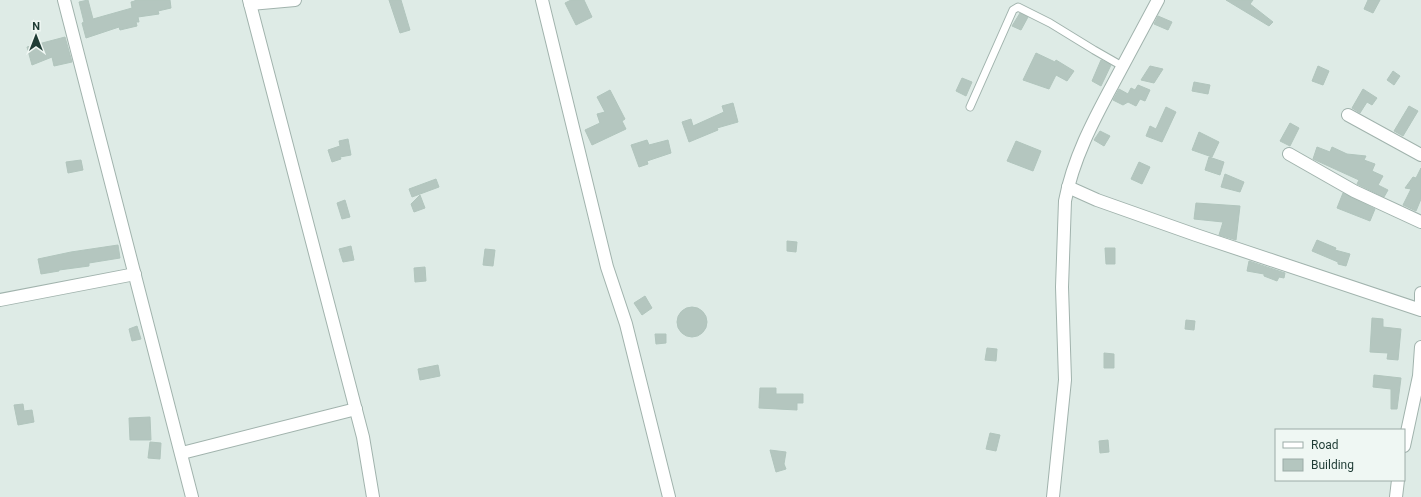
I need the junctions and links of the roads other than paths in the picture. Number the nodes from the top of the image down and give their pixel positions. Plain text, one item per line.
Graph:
1 (64, 0) edge
2 (295, 0) edge
3 (542, 0) edge
4 (1158, 0) edge
5 (250, 2) edge
6 (1122, 66) junction
7 (970, 107) dead end
8 (1348, 115) dead end
9 (1289, 154) dead end
10 (1421, 155) edge
11 (1068, 187) junction
12 (1421, 222) edge
13 (134, 274) junction
14 (1421, 293) edge
15 (0, 300) edge
16 (1421, 309) edge
17 (1421, 347) edge
18 (356, 409) junction
19 (1405, 441) edge
20 (182, 453) junction
21 (1398, 481) edge
22 (192, 497) edge
23 (373, 497) edge
24 (669, 497) edge
25 (1053, 497) edge
26 (1396, 497) edge

1 - 13 street
2 - 5 street
3 - 24 street
4 - 6 street
5 - 18 street
6 - 7 lane
6 - 11 street
8 - 10 street
9 - 12 street
11 - 16 street
11 - 25 street
13 - 15 street
13 - 20 street
14 - 16 street
17 - 19 street
18 - 20 street
18 - 23 street
20 - 22 street
21 - 26 street

